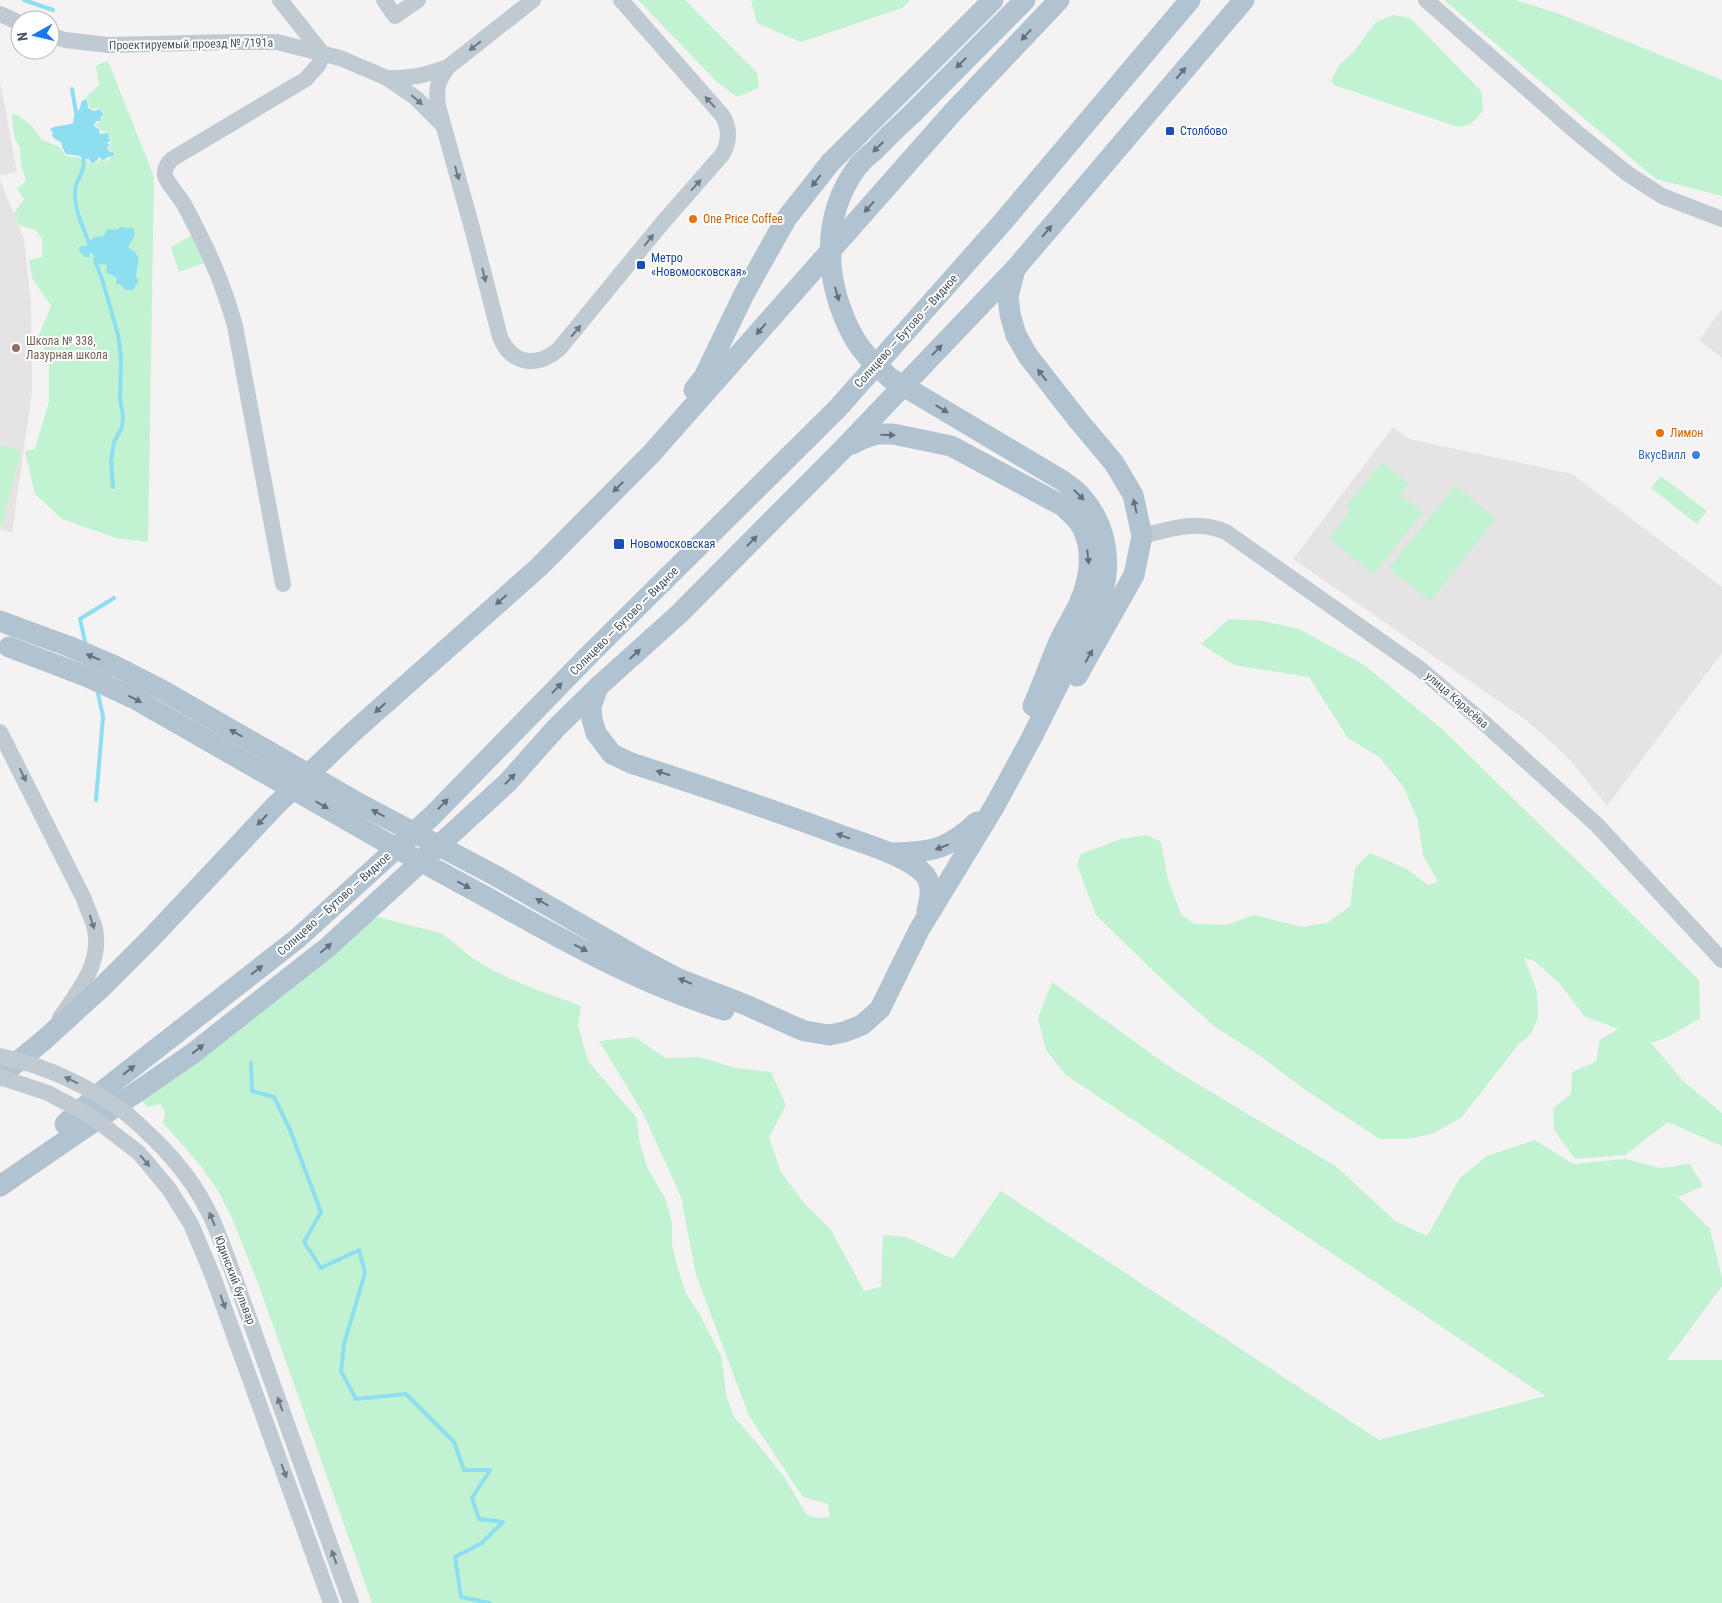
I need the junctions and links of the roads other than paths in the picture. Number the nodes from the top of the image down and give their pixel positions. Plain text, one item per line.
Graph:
1 (280, 0) edge
2 (384, 0) edge
3 (418, 0) edge
4 (534, 0) edge
5 (622, 0) edge
6 (992, 0) edge
7 (1025, 0) edge
8 (1059, 0) edge
9 (1190, 0) edge
10 (1244, 0) edge
11 (1426, 0) edge
12 (1014, 8) edge
13 (60, 38) edge
14 (322, 53) junction
15 (448, 68) junction
16 (387, 78) junction
17 (443, 126) junction
18 (1722, 219) edge
19 (1015, 269) junction
20 (843, 449) junction
21 (652, 453) junction
22 (1142, 536) junction
23 (284, 584) dead end
24 (8, 624) edge
25 (5, 645) edge
26 (598, 686) junction
27 (0, 732) edge
28 (1031, 739) junction
29 (999, 798) junction
30 (889, 853) junction
31 (924, 921) junction
32 (1722, 960) edge
33 (795, 1027) junction
34 (44, 1040) junction
35 (0, 1056) edge
36 (0, 1077) edge
37 (0, 1185) edge
38 (331, 1603) edge
39 (351, 1603) edge

1 - 14 street
2 - 3 street
4 -> 15 street
17 -> 5 street
6 -> 21 main road
7 - 12 main road
8 -> 21 main road
37 -> 9 main road, Солнцево — Бутово — Видное
19 -> 10 main road
11 - 18 street
12 -> 28 main road, bridge
13 - 14 street, Проектируемый проезд № 7191а
14 - 16 street, Проектируемый проезд № 7191а
14 - 23 street
15 - 16 street, Проектируемый проезд № 7191а
15 - 17 street
16 -> 17 street, Проектируемый проезд № 7191а
20 -> 19 main road
22 -> 19 main road
26 -> 20 main road
20 -> 29 main road
21 -> 34 main road
28 -> 22 main road
22 - 32 street, улица Карасёва
33 -> 24 main road, bridge
25 -> 33 main road, bridge
30 -> 26 main road
37 -> 26 main road
27 -> 34 street
28 - 29 main road
29 -> 30 main road
29 - 31 main road
30 - 31 main road
31 - 33 main road
34 - 36 main road
39 -> 35 street, Юдинский бульвар, bridge
36 -> 38 street, Юдинский бульвар, bridge

